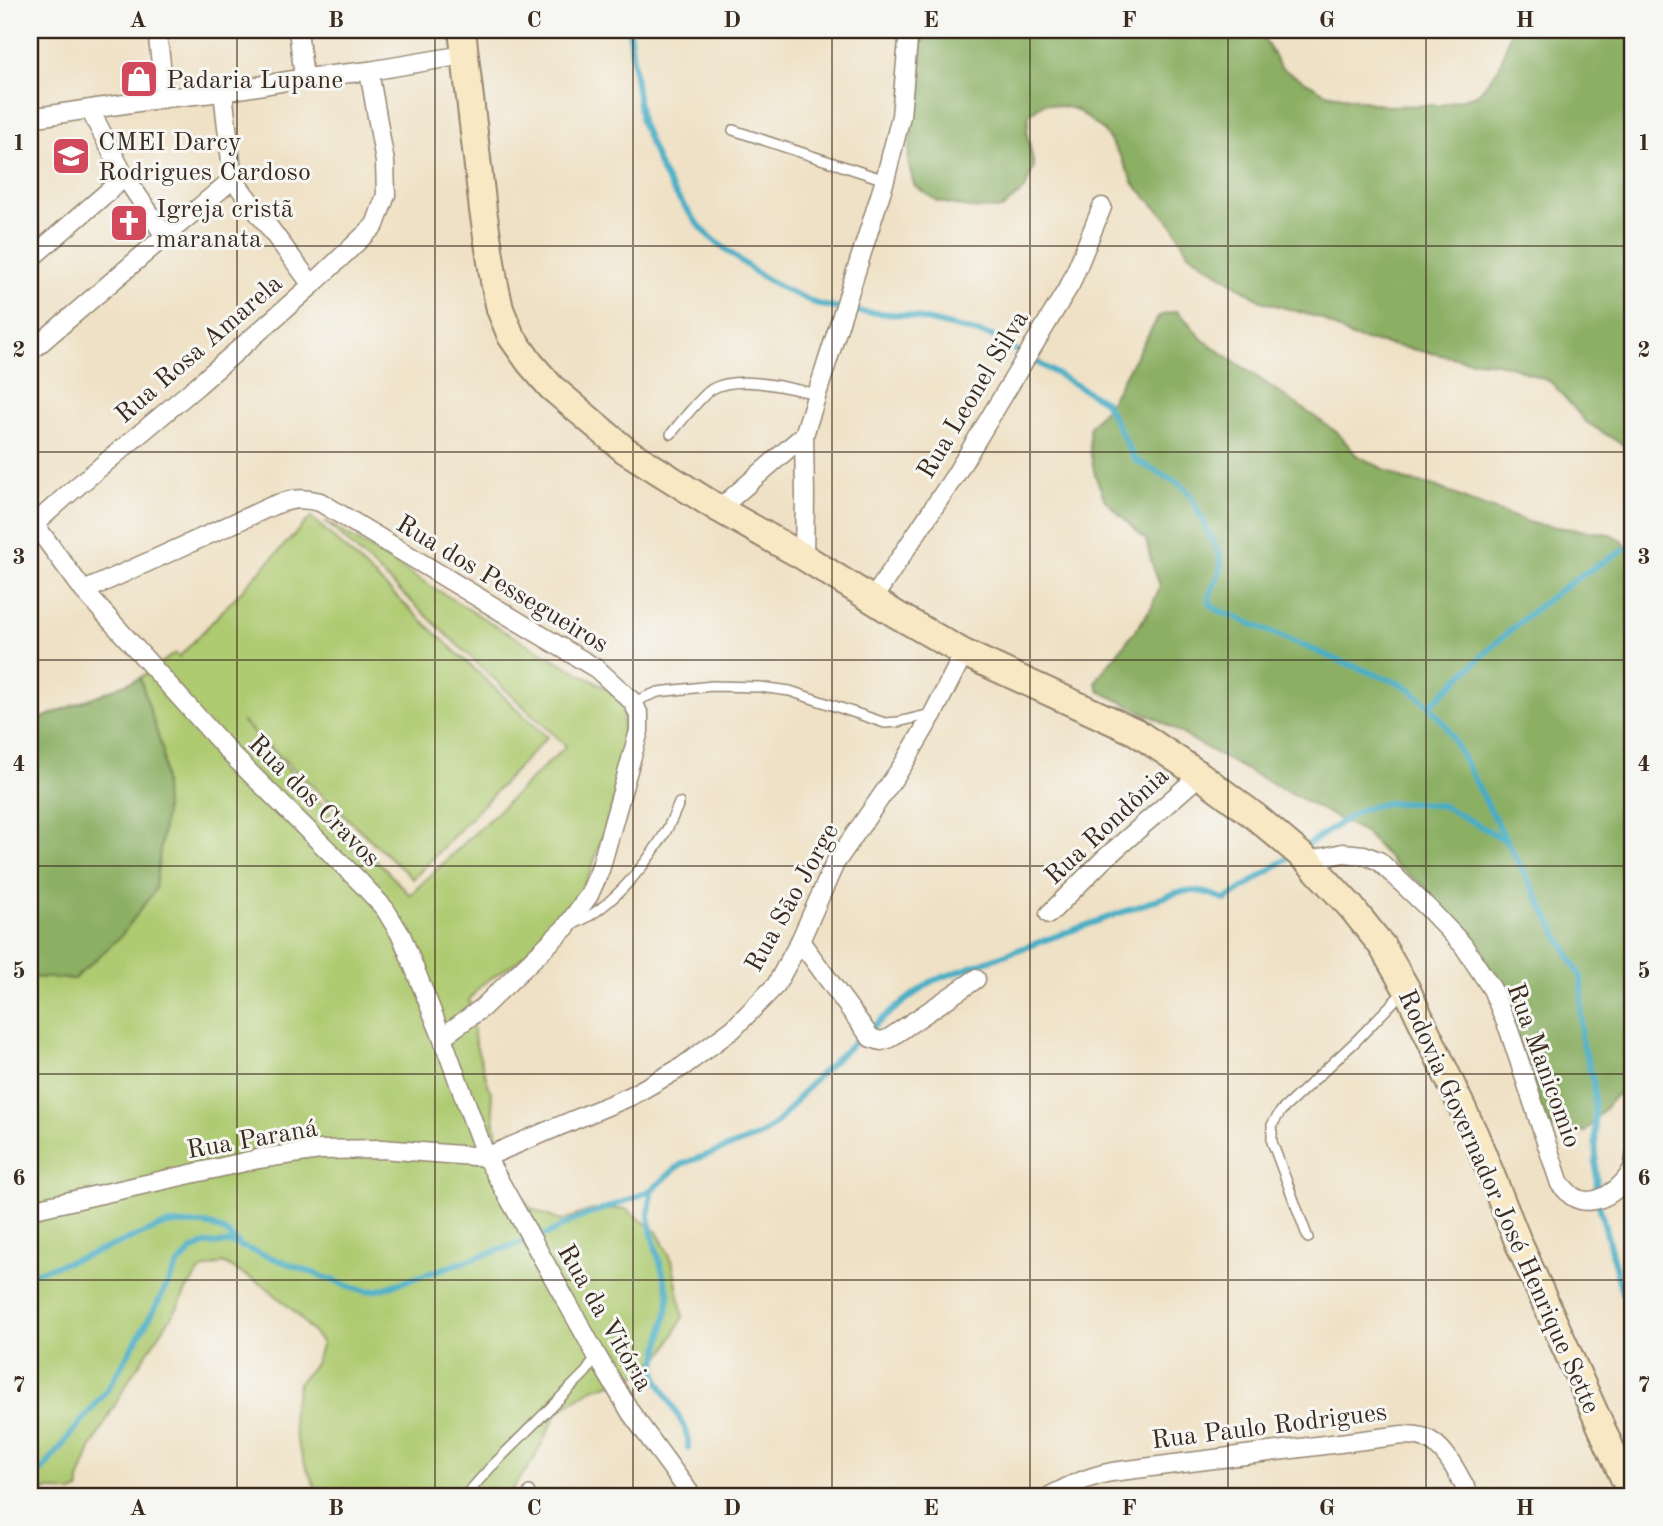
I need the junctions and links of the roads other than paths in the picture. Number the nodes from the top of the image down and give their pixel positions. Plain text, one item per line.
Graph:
1 (158, 30) edge
2 (298, 30) edge
3 (909, 30) edge
4 (463, 42) edge
5 (369, 71) junction
6 (304, 78) junction
7 (223, 92) junction
8 (165, 98) junction
9 (90, 110) junction
10 (30, 118) edge
11 (733, 130) dead end
12 (125, 177) junction
13 (233, 180) junction
14 (885, 180) junction
15 (1102, 208) dead end
16 (165, 236) junction
17 (30, 259) edge
18 (312, 285) junction
19 (30, 352) edge
20 (816, 394) junction
21 (671, 434) dead end
22 (804, 435) junction
23 (719, 509) junction
24 (32, 523) edge
25 (804, 557) junction
26 (84, 591) junction
27 (872, 600) junction
28 (964, 653) junction
29 (633, 702) junction
30 (933, 713) junction
31 (1200, 775) junction
32 (679, 803) dead end
33 (1308, 862) junction
34 (1049, 914) dead end
35 (566, 927) junction
36 (800, 942) junction
37 (976, 979) dead end
38 (1406, 988) junction
39 (442, 1037) junction
40 (1633, 1143) edge
41 (486, 1157) junction
42 (1631, 1177) edge
43 (30, 1210) edge
44 (1308, 1238) dead end
45 (597, 1356) junction
46 (465, 1496) edge
47 (692, 1496) edge
48 (1050, 1496) edge
49 (1470, 1496) edge
50 (1632, 1496) edge

1 - 8 street
2 - 6 street
3 - 14 street
4 - 5 street
4 - 23 main road, Rodovia Governador José Henrique Sette
5 - 6 street
5 - 18 street, Rua Rosa Amarela
6 - 7 street
7 - 8 street
7 - 13 street
8 - 9 street
9 - 10 street
9 - 12 street
11 - 14 lane
12 - 16 street
12 - 17 street
13 - 16 street
13 - 18 street
14 - 20 street
15 - 27 street, Rua Leonel Silva
16 - 19 street
18 - 24 street, Rua Rosa Amarela
20 - 21 lane
20 - 22 street
22 - 23 street
22 - 25 street
23 - 25 main road, Rodovia Governador José Henrique Sette
24 - 26 street, Rua dos Cravos
25 - 27 main road, Rodovia Governador José Henrique Sette
26 - 29 street, Rua dos Pessegueiros
26 - 39 street, Rua dos Cravos
27 - 28 main road, Rodovia Governador José Henrique Sette
28 - 30 street, Rua São Jorge
28 - 31 main road, Rodovia Governador José Henrique Sette
29 - 30 lane
29 - 35 street
30 - 36 street, Rua São Jorge
31 - 33 main road, Rodovia Governador José Henrique Sette
31 - 34 street, Rua Rondônia
32 - 35 lane
33 - 38 main road, Rodovia Governador José Henrique Sette
33 - 42 street, Rua Manicomio
35 - 39 street
36 - 37 street
36 - 41 street, Rua São Jorge
38 - 44 lane
38 - 50 main road, Rodovia Governador José Henrique Sette
39 - 41 street, Rua dos Cravos
40 - 42 lane
41 - 43 street, Rua Paraná
41 - 45 street, Rua da Vitória
45 - 46 lane
45 - 47 street, Rua da Vitória
48 - 49 street, Rua Paulo Rodrigues

